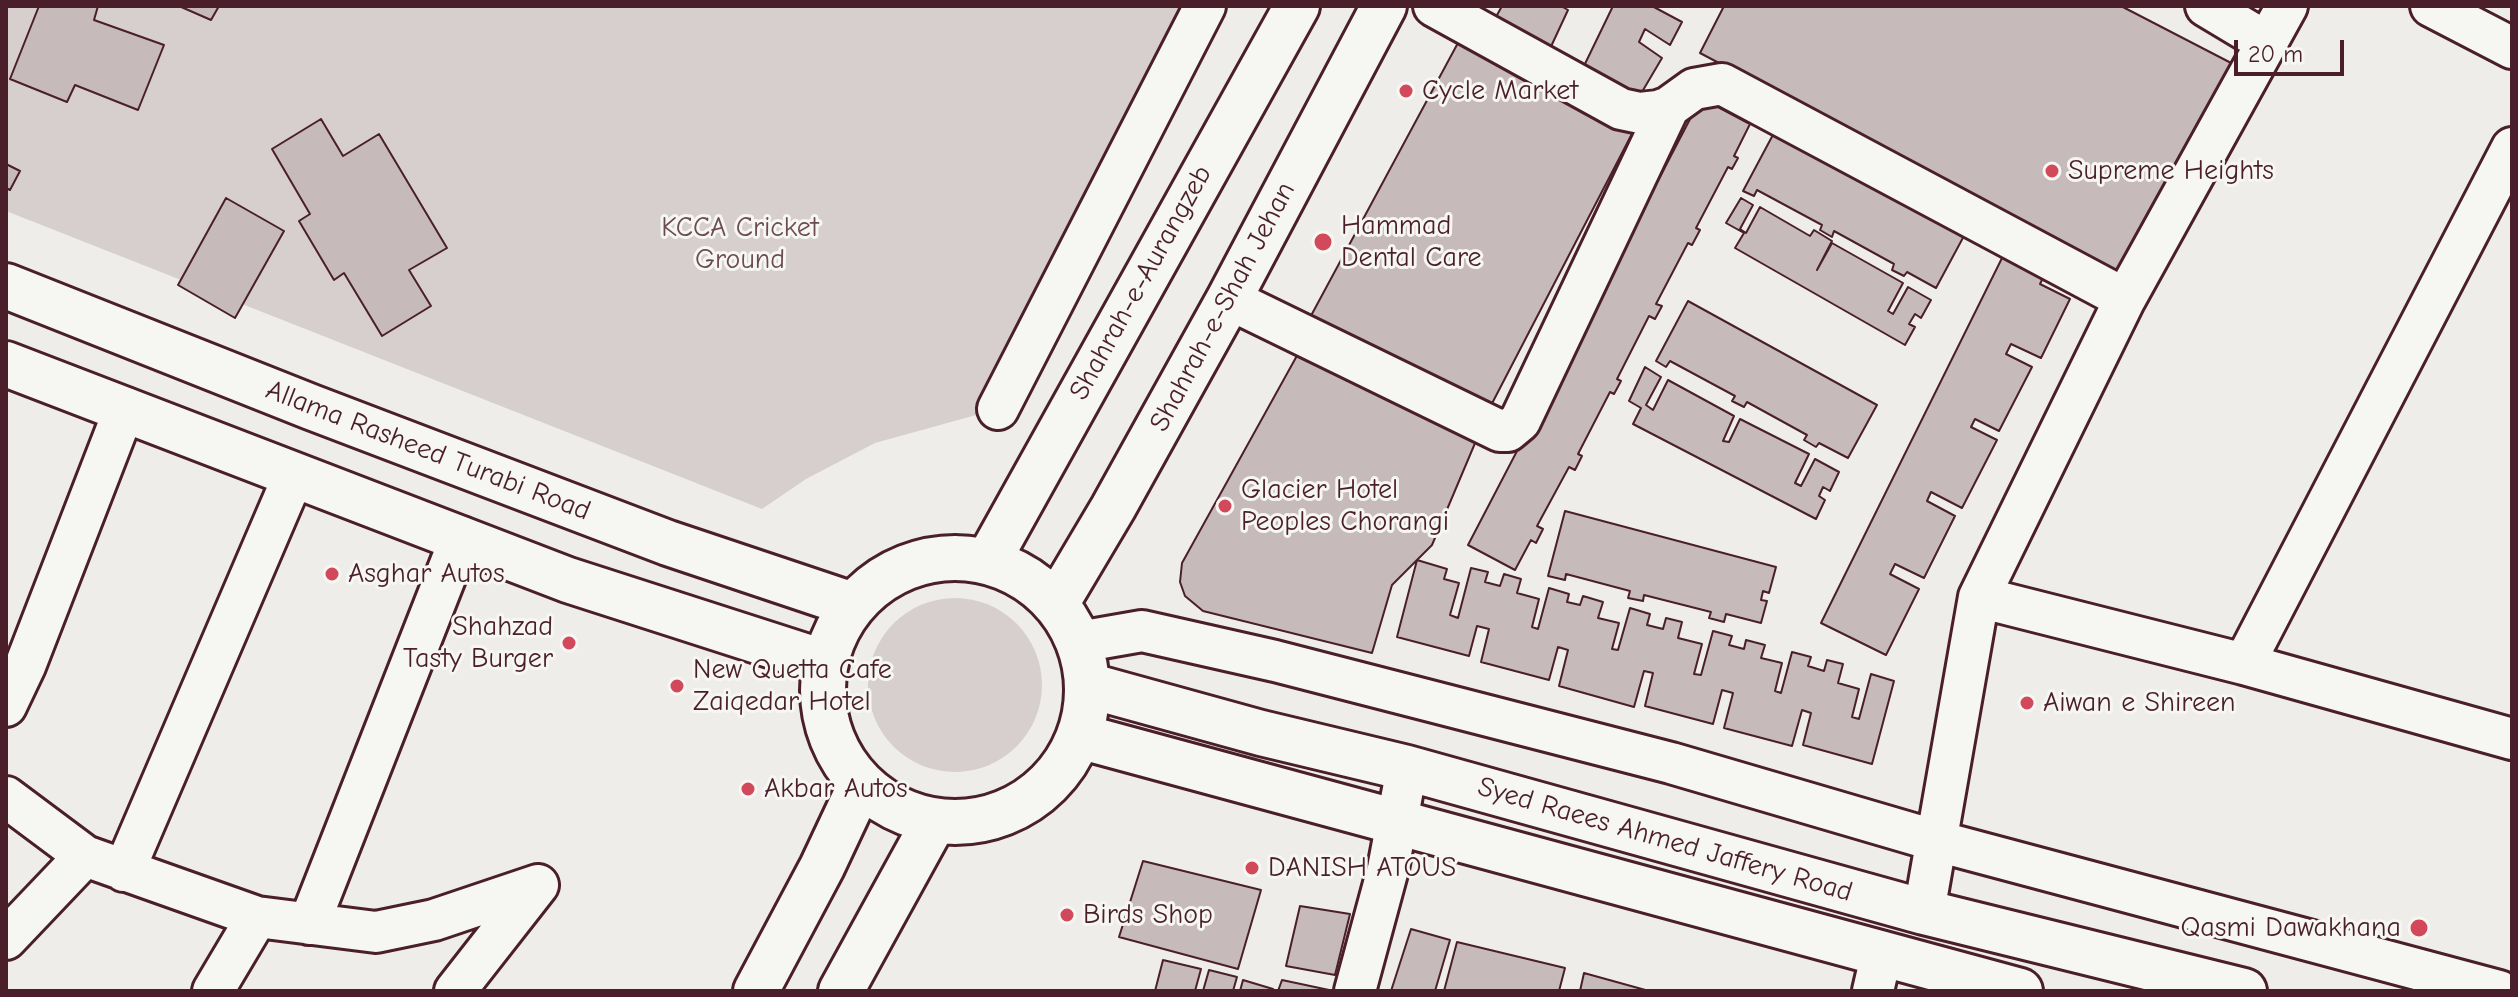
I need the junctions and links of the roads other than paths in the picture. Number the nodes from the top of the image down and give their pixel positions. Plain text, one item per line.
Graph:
1 (1205, 6) edge
2 (1297, 6) edge
3 (1384, 6) edge
4 (1434, 6) edge
5 (2206, 6) edge
6 (2287, 6) edge
7 (2431, 6) edge
8 (2266, 42) junction
9 (2512, 48) edge
10 (1669, 107) junction
11 (2512, 148) edge
12 (6, 286) edge
13 (1229, 299) junction
14 (2125, 299) junction
15 (6, 364) edge
16 (125, 408) junction
17 (998, 409) dead end
18 (294, 475) junction
19 (461, 537) junction
20 (988, 561) junction
21 (1979, 597) junction
22 (1056, 604) junction
23 (853, 605) junction
24 (1079, 642) junction
25 (826, 663) junction
26 (2244, 664) junction
27 (1087, 685) junction
28 (6, 706) edge
29 (1079, 736) junction
30 (2512, 738) edge
31 (1407, 768) junction
32 (861, 784) junction
33 (6, 797) edge
34 (934, 822) junction
35 (1398, 823) junction
36 (1937, 841) junction
37 (85, 856) junction
38 (124, 871) junction
39 (1924, 912) junction
40 (257, 917) junction
41 (309, 924) junction
42 (6, 939) edge
43 (1877, 971) edge
44 (213, 991) edge
45 (455, 991) edge
46 (756, 991) edge
47 (841, 991) edge
48 (1355, 991) edge
49 (2020, 991) edge
50 (2244, 991) edge
51 (2499, 991) edge

1 - 17 street
2 - 20 main road, Shahrah-e-Aurangzeb
3 - 13 main road, Shahrah-e-Shah Jehan
4 - 10 street
5 - 8 street
6 - 8 street
7 - 9 street
8 - 14 street
10 - 13 street
10 - 14 street
11 - 26 street
12 - 23 main road, Allama Rasheed Turabi Road
13 - 22 main road, Shahrah-e-Shah Jehan
14 - 21 street
15 - 16 main road
16 - 18 main road
16 - 28 street
18 - 19 main road
18 - 38 street
19 - 25 main road
19 - 41 street
20 - 22 main road
20 - 23 main road
21 - 26 street
21 - 36 street
22 - 24 main road
23 - 25 main road
24 - 27 main road
24 - 36 street
25 - 32 main road
26 - 30 street
27 - 29 main road
27 - 31 main road, Syed Raees Ahmed Jaffery Road
29 - 34 main road
29 - 35 main road, Syed Raees Ahmed Jaffery Road
31 - 35 street
31 - 39 main road, Syed Raees Ahmed Jaffery Road
32 - 34 main road
32 - 46 main road
33 - 37 street
34 - 47 main road
35 - 43 main road, Syed Raees Ahmed Jaffery Road
35 - 48 street
36 - 39 street
36 - 51 street
37 - 38 street
37 - 42 street
38 - 40 street
39 - 50 main road, Syed Raees Ahmed Jaffery Road
40 - 41 street
40 - 44 street
41 - 45 street
43 - 49 main road, Syed Raees Ahmed Jaffery Road

